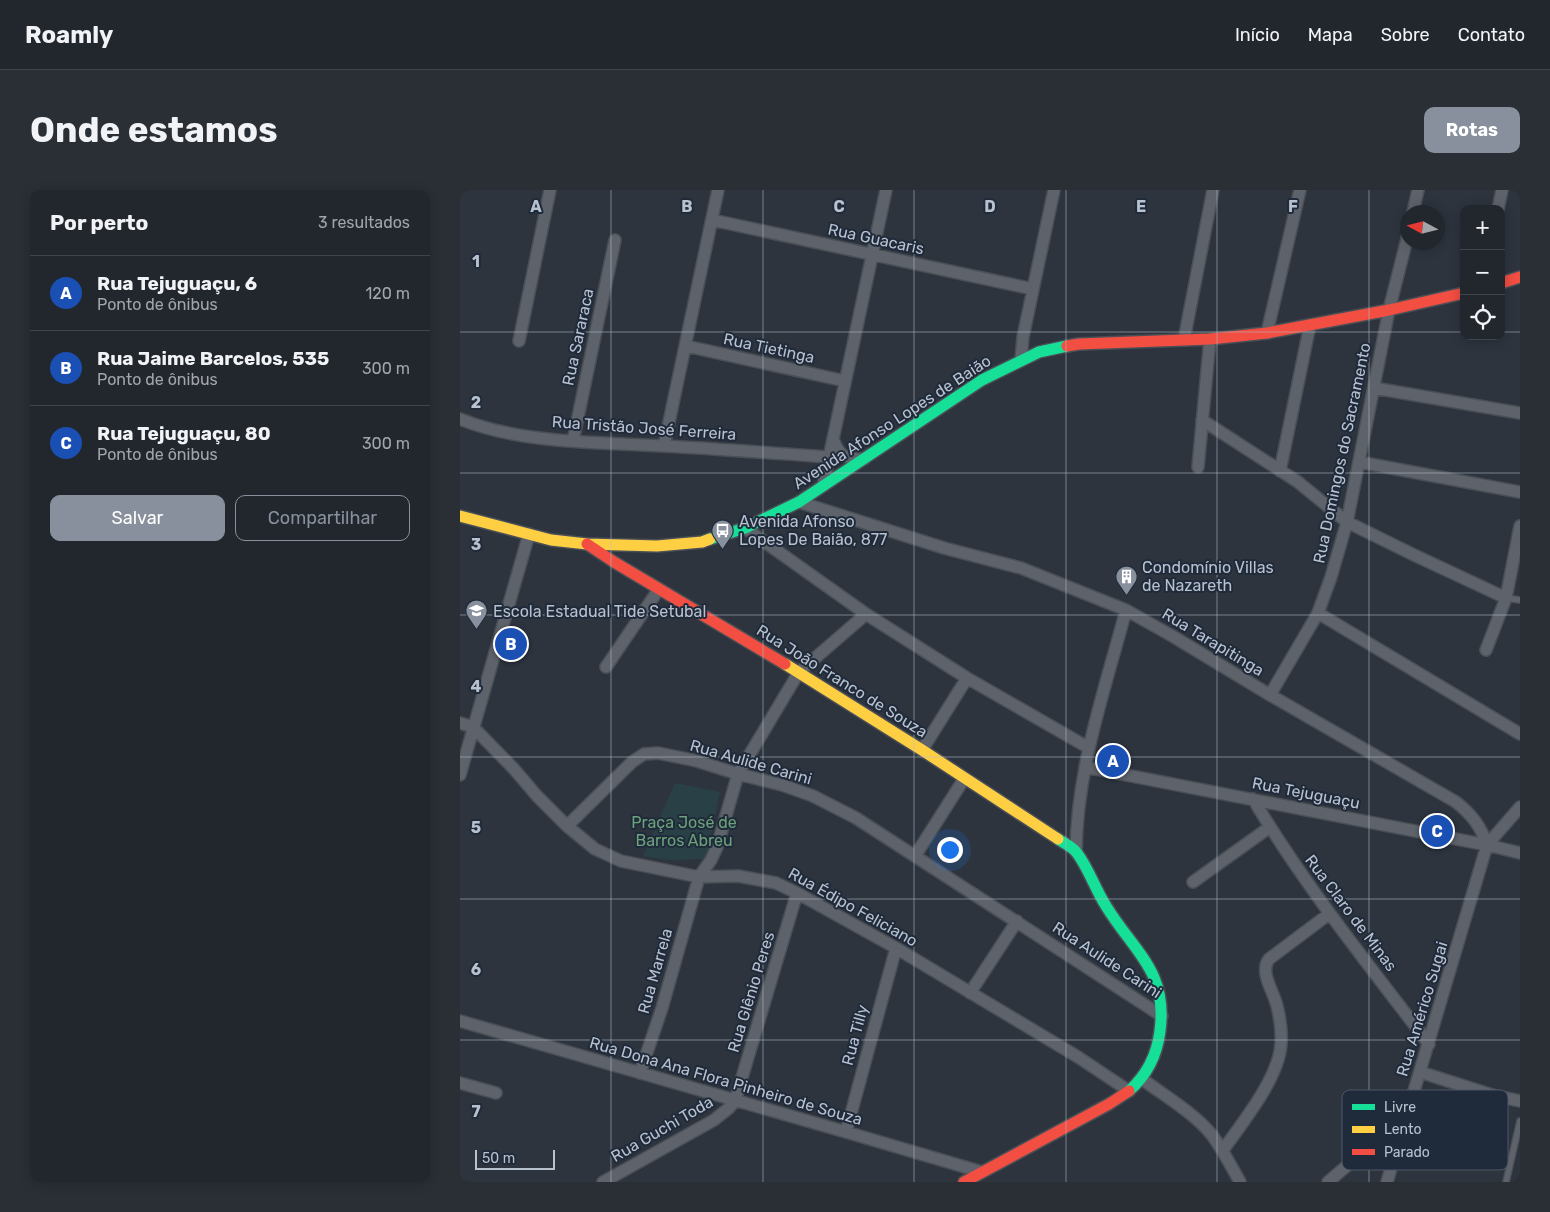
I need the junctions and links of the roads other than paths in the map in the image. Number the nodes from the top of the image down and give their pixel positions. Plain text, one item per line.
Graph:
1 (550, 190) edge
2 (718, 190) edge
3 (886, 190) edge
4 (1054, 190) edge
5 (1213, 190) edge
6 (1300, 190) edge
7 (1418, 190) edge
8 (1502, 190) edge
9 (1415, 205) edge
10 (1499, 205) edge
11 (712, 220) junction
12 (615, 240) dead end
13 (1404, 250) edge
14 (872, 255) junction
15 (1520, 276) edge
16 (1505, 282) edge
17 (1033, 289) junction
18 (1460, 294) edge
19 (1389, 310) junction
20 (1310, 325) junction
21 (1267, 333) junction
22 (1210, 339) junction
23 (1184, 340) junction
24 (519, 341) dead end
25 (686, 346) junction
26 (1022, 360) junction
27 (845, 381) junction
28 (1374, 388) junction
29 (1520, 413) edge
30 (460, 419) edge
31 (1202, 420) junction
32 (832, 439) junction
33 (573, 441) junction
34 (664, 446) junction
35 (828, 457) junction
36 (864, 459) junction
37 (1359, 462) junction
38 (1198, 467) dead end
39 (1280, 470) junction
40 (823, 486) junction
41 (1520, 492) edge
42 (799, 502) junction
43 (460, 516) edge
44 (1347, 522) junction
45 (1520, 526) edge
46 (745, 528) junction
47 (529, 534) junction
48 (587, 544) junction
49 (616, 545) junction
50 (614, 562) junction
51 (659, 589) junction
52 (1506, 598) junction
53 (1520, 600) edge
54 (1126, 610) junction
55 (1318, 613) junction
56 (866, 614) junction
57 (1486, 650) dead end
58 (606, 667) dead end
59 (799, 672) junction
60 (967, 678) junction
61 (1270, 695) junction
62 (460, 723) edge
63 (473, 727) junction
64 (1520, 734) edge
65 (1089, 748) junction
66 (922, 750) junction
67 (1085, 767) junction
68 (738, 774) junction
69 (460, 775) edge
70 (964, 779) junction
71 (1253, 799) junction
72 (1520, 807) edge
73 (567, 826) junction
74 (1270, 827) junction
75 (1487, 845) junction
76 (1076, 851) junction
77 (1520, 853) edge
78 (915, 856) junction
79 (699, 877) junction
80 (1193, 882) dead end
81 (797, 893) junction
82 (1329, 914) junction
83 (1017, 921) junction
84 (896, 948) junction
85 (970, 993) junction
86 (1162, 1016) junction
87 (460, 1021) edge
88 (1429, 1044) junction
89 (1420, 1072) junction
90 (640, 1073) junction
91 (1142, 1079) junction
92 (460, 1083) edge
93 (1415, 1090) edge
94 (1476, 1090) edge
95 (1129, 1091) junction
96 (496, 1093) dead end
97 (735, 1101) junction
98 (1520, 1121) edge
99 (846, 1132) junction
100 (1223, 1150) junction
101 (1342, 1170) edge
102 (1391, 1170) edge
103 (982, 1172) junction
104 (603, 1182) edge
105 (964, 1182) edge
106 (1240, 1182) edge
107 (1328, 1182) edge
108 (1387, 1182) edge
109 (1506, 1182) edge

1 - 24 street
2 - 11 street
3 - 14 street
4 - 17 street
5 - 23 street
6 - 21 street
7 - 9 street
8 - 10 street
11 - 14 street, Rua Guacaris
11 - 25 street
12 - 33 street, Rua Sararaca
13 - 19 street, Rua Domingos do Sacramento
14 - 17 street, Rua Guacaris
14 - 27 street
15 - 16 street
17 - 26 street
18 - 19 street, Avenida Afonso Lopes de Baião
19 - 20 street, Avenida Afonso Lopes de Baião
19 - 28 street, Rua Domingos do Sacramento
20 - 21 street, Avenida Afonso Lopes de Baião
20 - 39 street
21 - 22 street, Avenida Afonso Lopes de Baião
22 - 23 street, Avenida Afonso Lopes de Baião
22 - 31 street
23 - 26 street, Avenida Afonso Lopes de Baião
25 - 27 street, Rua Tietinga
25 - 34 street
26 - 36 street, Avenida Afonso Lopes de Baião
27 - 32 street
28 - 29 street
28 - 37 street, Rua Domingos do Sacramento
30 - 33 street, Rua Tristão José Ferreira
31 - 38 street
31 - 39 street
32 - 35 street
32 - 36 street
33 - 34 street, Rua Tristão José Ferreira
34 - 35 street, Rua Tristão José Ferreira
35 - 40 street
36 - 40 street, Avenida Afonso Lopes de Baião
37 - 41 street
37 - 44 street, Rua Domingos do Sacramento
39 - 44 street
40 - 42 street, Avenida Afonso Lopes de Baião
42 - 46 street, Avenida Afonso Lopes de Baião
42 - 54 street, Rua Tarapitinga
43 - 47 street, Avenida Afonso Lopes de Baião
44 - 52 street
44 - 55 street, Rua Domingos do Sacramento
45 - 52 street
46 - 49 street, Avenida Afonso Lopes de Baião
46 - 56 street
47 - 48 street, Avenida Afonso Lopes de Baião
47 - 63 street
48 - 49 street, Avenida Afonso Lopes de Baião
48 - 50 street, Rua João Franco de Souza
49 - 50 street
50 - 51 street, Rua João Franco de Souza
51 - 58 street
51 - 59 street, Rua João Franco de Souza
52 - 53 lane
52 - 57 street
54 - 61 street, Rua Tarapitinga
54 - 65 street
55 - 61 street, Rua Domingos do Sacramento
55 - 64 street
56 - 59 street, Rua Marrela
56 - 60 street
59 - 66 street, Rua João Franco de Souza
59 - 68 street, Rua Marrela
60 - 65 street
60 - 66 street
61 - 75 street, Rua Tarapitinga
62 - 63 street, Rua Édipo Feliciano
63 - 69 street
63 - 73 street, Rua Édipo Feliciano
65 - 67 street
66 - 70 street, Rua João Franco de Souza
67 - 71 street, Rua Tejuguaçu
67 - 76 street
68 - 73 street, Rua Aulide Carini
68 - 78 street, Rua Aulide Carini
68 - 79 street, Rua Marrela
70 - 76 street, Rua João Franco de Souza
70 - 78 street
71 - 74 street, Rua Claro de Minas
71 - 75 street, Rua Tejuguaçu
72 - 75 street
73 - 79 street, Rua Édipo Feliciano
74 - 80 street
74 - 82 street, Rua Claro de Minas
75 - 77 street, Rua Tejuguaçu
75 - 88 street, Rua Américo Sugai
76 - 86 street
78 - 83 street, Rua Aulide Carini
79 - 81 street, Rua Édipo Feliciano
79 - 90 street, Rua Marrela
81 - 84 street, Rua Édipo Feliciano
81 - 97 street, Rua Glênio Peres
82 - 88 street, Rua Claro de Minas
82 - 100 street
83 - 85 street
83 - 86 street, Rua Aulide Carini
84 - 85 street, Rua Édipo Feliciano
84 - 99 street, Rua Tilly
85 - 95 street, Rua Édipo Feliciano
86 - 91 street
87 - 90 street, Rua Dona Ana Flora Pinheiro de Souza
88 - 89 street, Rua Américo Sugai
89 - 93 street, Rua Américo Sugai
89 - 94 street
90 - 97 street, Rua Dona Ana Flora Pinheiro de Souza
91 - 95 street
91 - 100 street
92 - 96 street
95 - 103 street
97 - 99 street, Rua Dona Ana Flora Pinheiro de Souza
97 - 104 street, Rua Guchi Toda
98 - 109 lane
99 - 103 street, Rua Dona Ana Flora Pinheiro de Souza
100 - 106 street
101 - 107 street
102 - 108 street, Rua Américo Sugai
103 - 105 street

